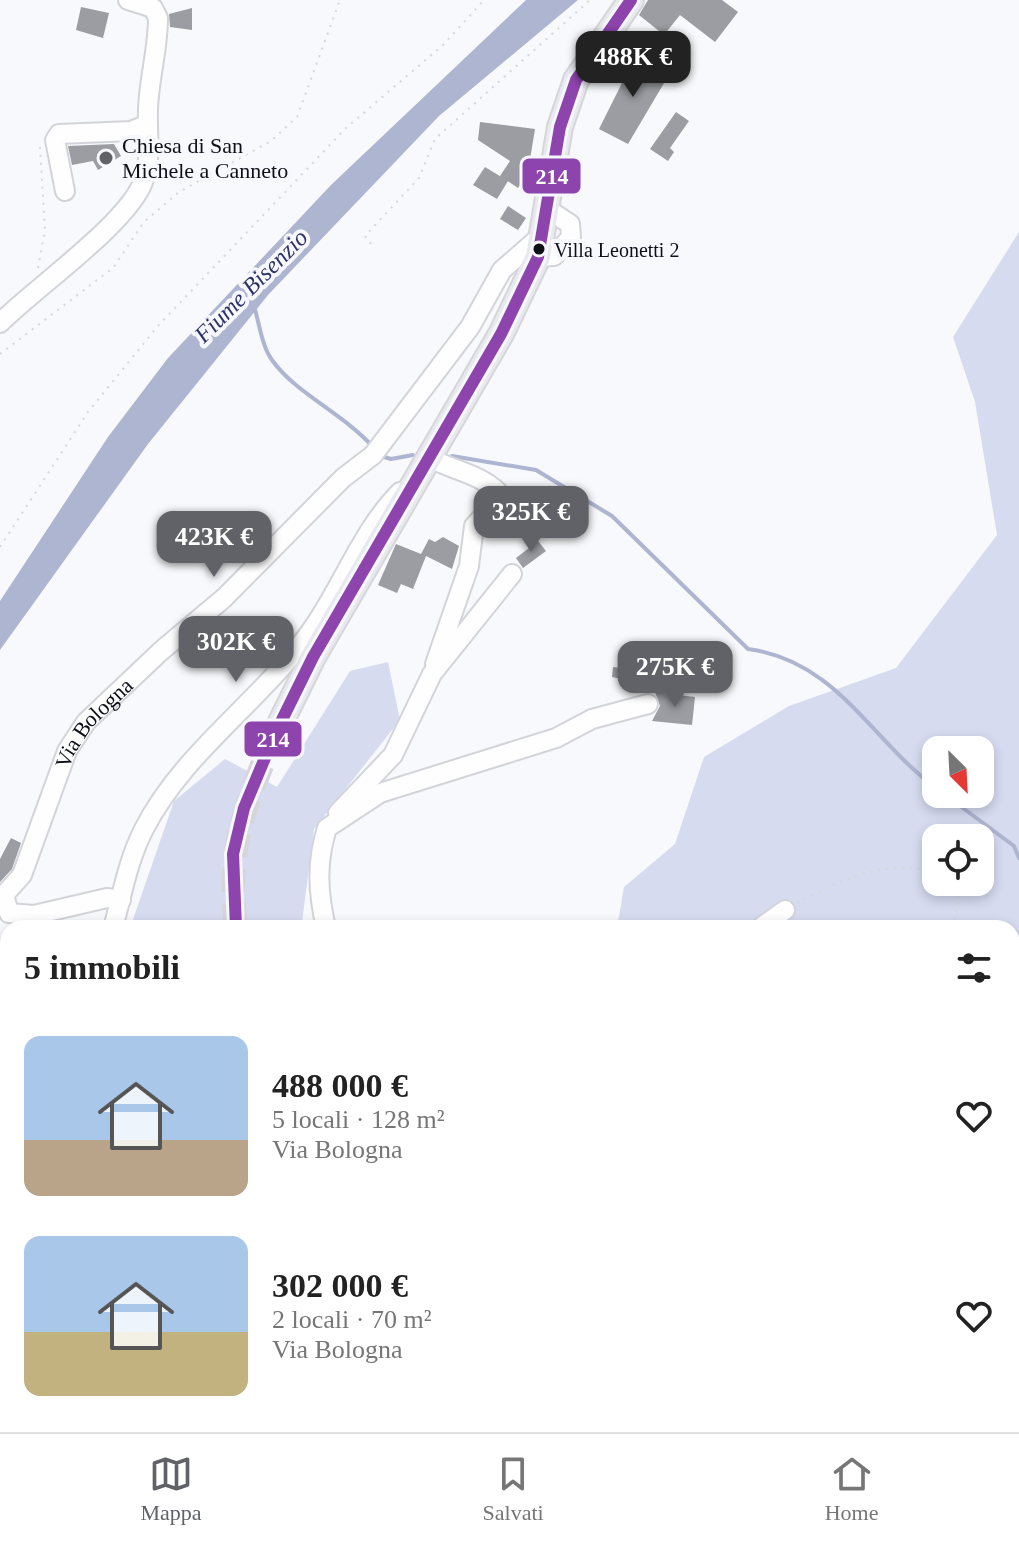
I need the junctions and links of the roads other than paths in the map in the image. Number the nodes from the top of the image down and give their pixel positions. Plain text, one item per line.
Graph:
1 (128, 0) edge
2 (631, 0) edge
3 (148, 124) junction
4 (65, 191) dead end
5 (540, 246) junction
6 (0, 323) edge
7 (424, 465) junction
8 (512, 574) dead end
9 (432, 674) junction
10 (648, 704) dead end
11 (275, 734) tunnel mouth
12 (327, 828) junction
13 (121, 900) junction
14 (785, 910) road end
15 (115, 920) edge
16 (324, 920) edge
17 (771, 920) edge

1 - 3 street
2 - 5 main road
3 - 4 street
3 - 6 street
5 - 7 main road
5 - 13 street, Via Bologna
7 - 9 street
7 - 11 main road
7 - 13 street
8 - 9 street
9 - 12 street
10 - 12 street
12 - 16 street
13 - 15 street
14 - 17 street

